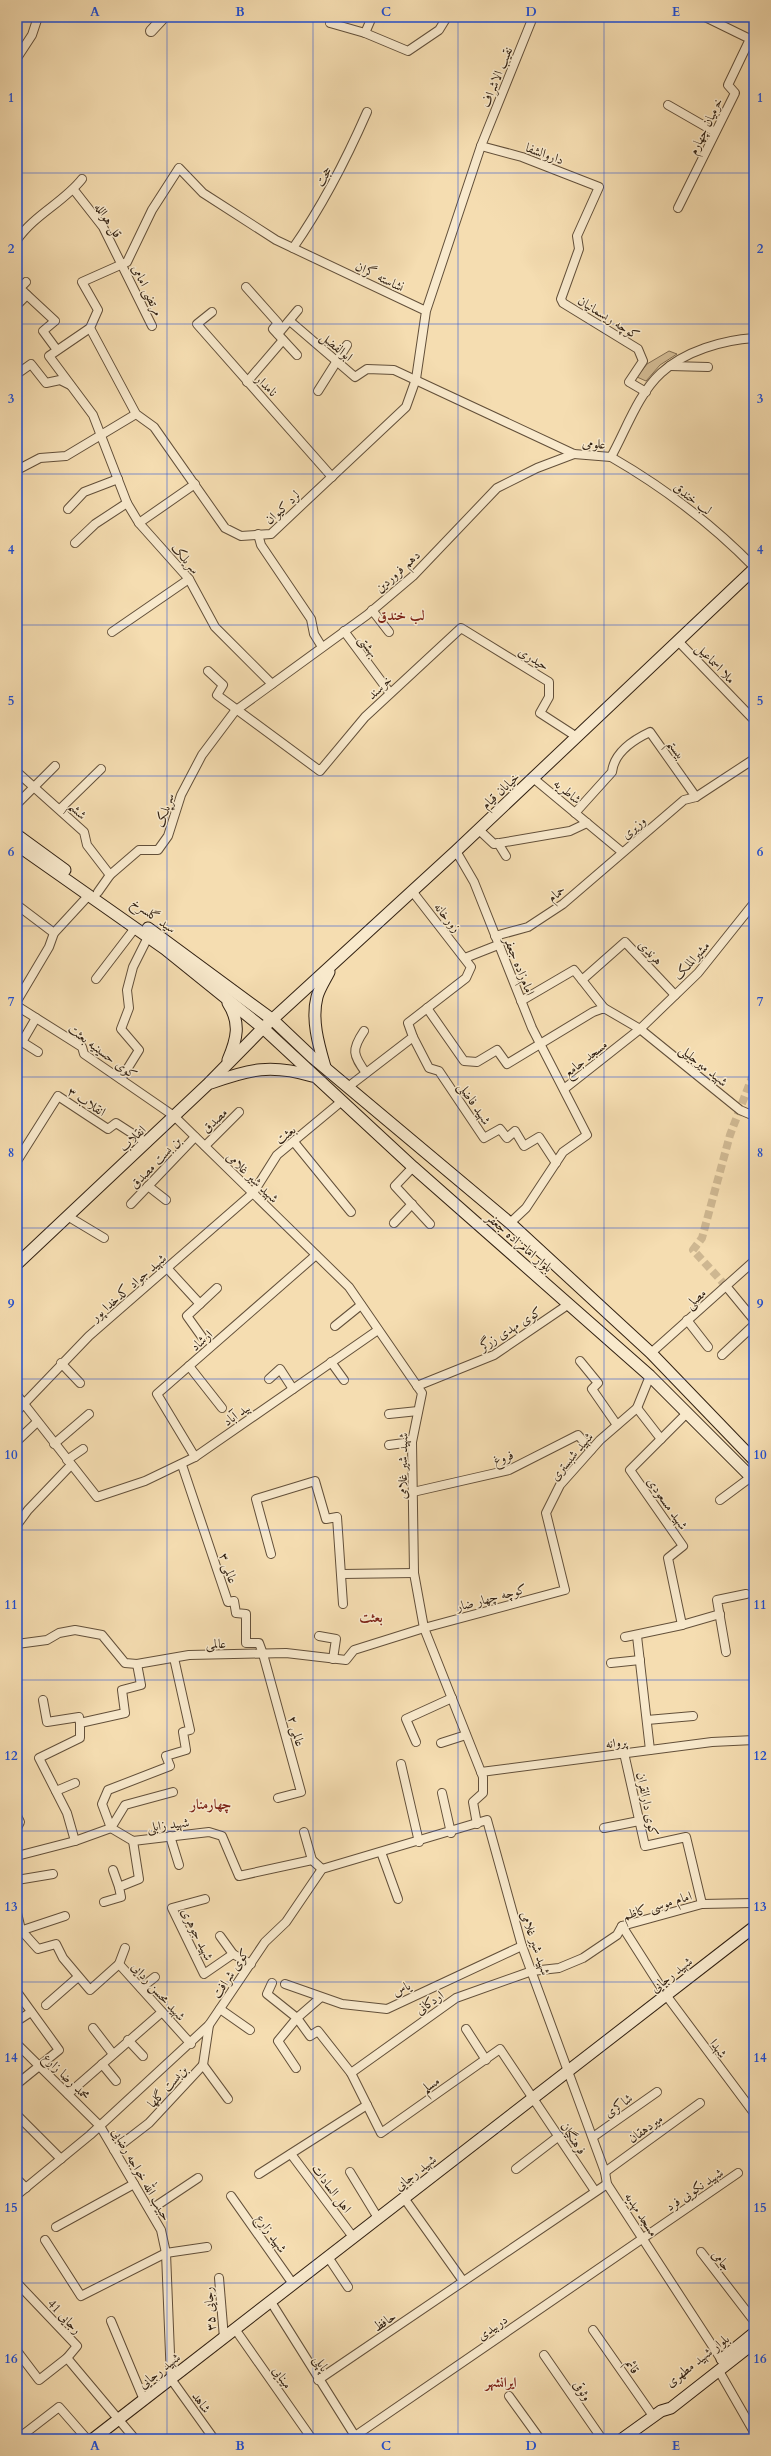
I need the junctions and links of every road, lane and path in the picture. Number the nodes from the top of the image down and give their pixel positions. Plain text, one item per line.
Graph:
1 (38, 17) edge
2 (164, 17) edge
3 (372, 17) edge
4 (447, 17) edge
5 (533, 17) edge
6 (705, 17) edge
7 (331, 20) edge
8 (151, 31) dead end
9 (365, 33) junction
10 (17, 58) edge
11 (668, 105) dead end
12 (367, 112) dead end
13 (715, 132) junction
14 (481, 146) junction
15 (82, 179) dead end
16 (599, 187) joint
17 (74, 190) junction
18 (678, 208) dead end
19 (17, 240) edge
20 (293, 248) junction
21 (122, 265) junction
22 (26, 282) dead end
23 (246, 287) dead end
24 (27, 295) junction
25 (17, 305) edge
26 (298, 310) dead end
27 (426, 311) junction
28 (212, 312) dead end
29 (291, 322) junction
30 (152, 326) dead end
31 (90, 328) junction
32 (280, 337) junction
33 (754, 338) edge
34 (347, 345) dead end
35 (58, 350) junction
36 (297, 355) dead end
37 (337, 362) junction
38 (670, 366) junction
39 (708, 367) dead end
40 (17, 374) edge
41 (416, 379) junction
42 (247, 382) junction
43 (71, 386) junction
44 (318, 391) dead end
45 (646, 392) junction
46 (136, 414) junction
47 (101, 435) junction
48 (574, 454) junction
49 (611, 457) junction
50 (17, 470) edge
51 (332, 477) junction
52 (118, 479) junction
53 (195, 484) junction
54 (127, 503) junction
55 (68, 509) dead end
56 (139, 523) junction
57 (258, 534) junction
58 (75, 543) dead end
59 (754, 568) edge
60 (189, 579) junction
61 (372, 610) junction
62 (461, 628) joint
63 (344, 631) junction
64 (112, 632) dead end
65 (389, 632) dead end
66 (678, 641) junction
67 (322, 647) junction
68 (208, 671) dead end
69 (272, 684) junction
70 (390, 694) junction
71 (235, 711) junction
72 (754, 720) edge
73 (576, 737) junction
74 (754, 759) edge
75 (55, 766) dead end
76 (101, 769) dead end
77 (17, 772) edge
78 (533, 778) junction
79 (34, 787) junction
80 (696, 797) junction
81 (17, 804) edge
82 (60, 809) junction
83 (575, 813) junction
84 (587, 823) junction
85 (478, 829) junction
86 (17, 835) edge
87 (498, 843) junction
88 (17, 845) edge
89 (456, 851) junction
90 (622, 852) junction
91 (506, 856) dead end
92 (110, 875) junction
93 (412, 891) junction
94 (93, 894) junction
95 (754, 903) edge
96 (17, 905) edge
97 (135, 928) junction
98 (54, 933) junction
99 (495, 936) junction
100 (148, 937) junction
101 (498, 945) junction
102 (465, 958) junction
103 (332, 966) junction
104 (96, 979) dead end
105 (582, 980) junction
106 (222, 994) junction
107 (675, 995) junction
108 (17, 1001) edge
109 (521, 1001) junction
110 (17, 1006) edge
111 (427, 1008) junction
112 (604, 1008) junction
113 (36, 1018) junction
114 (273, 1020) junction
115 (263, 1028) junction
116 (640, 1029) junction
117 (364, 1031) dead end
118 (413, 1037) junction
119 (19, 1041) edge
120 (541, 1044) junction
121 (38, 1052) dead end
122 (312, 1057) junction
123 (225, 1067) junction
124 (325, 1067) junction
125 (309, 1072) junction
126 (366, 1073) junction
127 (121, 1079) junction
128 (207, 1085) junction
129 (348, 1087) junction
130 (564, 1089) junction
131 (342, 1101) junction
132 (240, 1112) dead end
133 (174, 1116) junction
134 (754, 1116) edge
135 (195, 1137) junction
136 (294, 1142) junction
137 (147, 1143) junction
138 (204, 1146) junction
139 (20, 1149) edge
140 (17, 1161) edge
141 (556, 1163) junction
142 (413, 1167) junction
143 (148, 1186) junction
144 (253, 1193) junction
145 (166, 1200) dead end
146 (131, 1204) dead end
147 (412, 1204) junction
148 (351, 1212) dead end
149 (69, 1217) junction
150 (394, 1223) dead end
151 (510, 1223) junction
152 (430, 1224) dead end
153 (104, 1238) dead end
154 (316, 1255) junction
155 (754, 1261) edge
156 (17, 1264) edge
157 (167, 1268) junction
158 (726, 1286) junction
159 (217, 1288) dead end
160 (200, 1304) junction
161 (569, 1304) junction
162 (361, 1305) junction
163 (687, 1320) junction
164 (754, 1320) edge
165 (754, 1325) edge
166 (335, 1326) dead end
167 (378, 1330) junction
168 (202, 1337) dead end
169 (708, 1347) dead end
170 (651, 1352) junction
171 (722, 1355) dead end
172 (580, 1361) dead end
173 (331, 1362) junction
174 (61, 1363) junction
175 (189, 1366) junction
176 (650, 1376) junction
177 (269, 1379) dead end
178 (344, 1380) dead end
179 (80, 1383) dead end
180 (417, 1386) junction
181 (293, 1389) junction
182 (17, 1395) edge
183 (23, 1404) junction
184 (222, 1408) dead end
185 (637, 1408) junction
186 (17, 1411) edge
187 (418, 1411) junction
188 (687, 1413) junction
189 (89, 1414) dead end
190 (389, 1414) dead end
191 (36, 1423) junction
192 (617, 1425) junction
193 (661, 1439) junction
194 (735, 1440) junction
195 (17, 1441) edge
196 (412, 1442) junction
197 (54, 1444) junction
198 (389, 1445) dead end
199 (723, 1448) junction
200 (83, 1449) dead end
201 (591, 1450) junction
202 (195, 1457) junction
203 (754, 1460) edge
204 (69, 1463) junction
205 (182, 1465) junction
206 (753, 1479) edge
207 (413, 1492) junction
208 (720, 1500) dead end
209 (17, 1525) edge
210 (271, 1554) dead end
211 (414, 1573) junction
212 (342, 1574) junction
213 (565, 1590) joint
214 (746, 1594) dead end
215 (343, 1604) dead end
216 (720, 1614) junction
217 (682, 1625) junction
218 (424, 1628) junction
219 (320, 1636) dead end
220 (637, 1636) junction
221 (625, 1637) dead end
222 (17, 1644) edge
223 (726, 1652) dead end
224 (263, 1654) junction
225 (174, 1658) junction
226 (333, 1659) junction
227 (640, 1660) junction
228 (611, 1663) dead end
229 (137, 1664) junction
230 (452, 1698) junction
231 (43, 1700) dead end
232 (693, 1716) dead end
233 (647, 1720) junction
234 (80, 1723) junction
235 (466, 1735) junction
236 (754, 1740) edge
237 (416, 1742) dead end
238 (441, 1743) dead end
239 (650, 1750) junction
240 (624, 1753) junction
241 (401, 1764) dead end
242 (481, 1772) junction
243 (75, 1782) dead end
244 (56, 1791) junction
245 (173, 1792) dead end
246 (442, 1794) dead end
247 (278, 1798) dead end
248 (17, 1816) edge
249 (639, 1822) junction
250 (477, 1824) junction
251 (17, 1828) edge
252 (111, 1828) junction
253 (604, 1828) dead end
254 (304, 1832) dead end
255 (451, 1833) junction
256 (170, 1836) junction
257 (74, 1841) junction
258 (133, 1841) junction
259 (419, 1842) junction
260 (381, 1852) junction
261 (17, 1856) edge
262 (312, 1860) junction
263 (179, 1865) dead end
264 (322, 1869) junction
265 (113, 1870) dead end
266 (52, 1874) dead end
267 (17, 1880) edge
268 (119, 1887) junction
269 (205, 1898) dead end
270 (398, 1899) dead end
271 (104, 1902) dead end
272 (754, 1903) edge
273 (702, 1904) junction
274 (17, 1913) edge
275 (65, 1916) dead end
276 (622, 1926) junction
277 (754, 1927) edge
278 (19, 1931) edge
279 (220, 1936) dead end
280 (522, 1946) junction
281 (126, 1948) dead end
282 (233, 1954) junction
283 (119, 1964) junction
284 (251, 1964) junction
285 (532, 1972) junction
286 (78, 1977) junction
287 (155, 1977) dead end
288 (272, 1983) dead end
289 (285, 1984) dead end
290 (141, 1988) junction
291 (17, 1992) edge
292 (666, 1995) junction
293 (320, 1998) junction
294 (46, 2005) dead end
295 (220, 2008) junction
296 (31, 2012) junction
297 (162, 2012) junction
298 (297, 2018) junction
299 (17, 2021) edge
300 (209, 2025) junction
301 (93, 2028) dead end
302 (466, 2029) dead end
303 (250, 2030) dead end
304 (128, 2040) junction
305 (17, 2044) edge
306 (190, 2044) junction
307 (113, 2054) junction
308 (143, 2056) dead end
309 (486, 2060) junction
310 (102, 2064) junction
311 (204, 2065) junction
312 (40, 2066) junction
313 (296, 2068) dead end
314 (569, 2070) junction
315 (350, 2073) junction
316 (116, 2081) dead end
317 (17, 2084) edge
318 (657, 2092) dead end
319 (68, 2094) junction
320 (533, 2098) junction
321 (228, 2099) dead end
322 (700, 2103) dead end
323 (367, 2105) junction
324 (754, 2113) edge
325 (17, 2115) edge
326 (100, 2126) junction
327 (559, 2136) junction
328 (593, 2137) junction
329 (114, 2150) junction
330 (291, 2154) junction
331 (61, 2159) junction
332 (516, 2169) dead end
333 (350, 2172) dead end
334 (605, 2172) junction
335 (738, 2173) dead end
336 (259, 2174) dead end
337 (198, 2178) dead end
338 (17, 2179) edge
339 (134, 2184) junction
340 (607, 2184) junction
341 (26, 2188) junction
342 (596, 2191) junction
343 (17, 2195) edge
344 (231, 2196) dead end
345 (404, 2198) junction
346 (150, 2210) junction
347 (378, 2218) junction
348 (56, 2227) dead end
349 (353, 2237) junction
350 (643, 2238) junction
351 (45, 2240) dead end
352 (207, 2247) dead end
353 (701, 2252) dead end
354 (166, 2253) junction
355 (328, 2257) junction
356 (219, 2278) dead end
357 (463, 2282) junction
358 (293, 2284) junction
359 (19, 2285) dead end
360 (348, 2287) dead end
361 (270, 2302) junction
362 (110, 2321) dead end
363 (754, 2321) edge
364 (235, 2329) junction
365 (593, 2330) dead end
366 (754, 2333) edge
367 (224, 2338) junction
368 (754, 2343) edge
369 (17, 2351) edge
370 (544, 2355) dead end
371 (67, 2358) junction
372 (721, 2359) junction
373 (719, 2370) junction
374 (171, 2378) junction
375 (318, 2380) junction
376 (509, 2396) dead end
377 (144, 2400) junction
378 (657, 2413) junction
379 (119, 2419) junction
380 (754, 2432) edge
381 (24, 2434) dead end
382 (355, 2436) joint
383 (87, 2439) edge
384 (93, 2439) edge
385 (135, 2439) edge
386 (214, 2439) edge
387 (312, 2439) edge
388 (540, 2439) edge
389 (602, 2439) edge
390 (622, 2439) edge

1 - 10 street
2 - 8 street
3 - 9 street
4 - 9 street
5 - 14 street, نقیب الاشراف
6 - 13 street, خرمیان چهارم
7 - 9 street
11 - 13 street
12 - 20 street, حجت
13 - 18 street, خرمیان چهارم
14 - 16 street, داروالشفا
14 - 27 street
15 - 17 street
16 - 45 street, کوچه ریسمانیان
17 - 19 street
17 - 21 street, قل هوالله
20 - 21 street, نشاسته گران
20 - 27 street, نشاسته گران
21 - 30 street, مرتضی امامی
21 - 31 street
22 - 24 street
23 - 32 street
24 - 25 street
24 - 35 street
26 - 29 street
27 - 41 street, لرد کیوان
28 - 42 street, نامدار
29 - 32 street
29 - 37 street, ابوالفضل
31 - 35 street
31 - 46 street
32 - 36 street
32 - 42 street
33 - 38 street, علومی
34 - 37 street
35 - 43 street, سریلک
37 - 41 street, ابوالفضل
37 - 44 street
38 - 39 street
38 - 45 street, علومی
40 - 43 street
41 - 48 street, علومی
41 - 51 street, لرد کیوان
42 - 51 street, نامدار
43 - 47 street, سریلک
45 - 49 street, علومی
46 - 47 street
46 - 53 street, لرد کیوان
47 - 50 street
47 - 52 street, سریلک
48 - 49 street, علومی
48 - 61 street, دهم فروردین
49 - 59 street, لب خندق
51 - 57 street, لرد کیوان
52 - 54 street, سریلک
52 - 55 street
53 - 56 street
53 - 57 street, لرد کیوان
54 - 56 street, سریلک
54 - 58 street
56 - 60 street, سریلک
57 - 67 street
59 - 66 main road, خیابان قیام
60 - 64 street
60 - 69 street, سریلک
61 - 63 street, دهم فروردین
61 - 65 street
62 - 70 street, خرسند
62 - 73 street, حیدری
63 - 67 street, دهم فروردین
63 - 70 street, بهشتی
66 - 72 street, ملا اسماعیل
66 - 73 main road, خیابان قیام
67 - 69 street, دهم فروردین
68 - 71 street
69 - 71 street, دهم فروردین
70 - 71 street, خرسند
71 - 92 street, سرپلک
73 - 78 main road, خیابان قیام
74 - 80 street, وزیری
75 - 79 street
76 - 82 street
77 - 79 street, ششم
78 - 83 street, شاطریه
78 - 85 main road, خیابان قیام
79 - 81 street
79 - 82 street, ششم
80 - 83 street, بیستم
80 - 90 street, وزیری
82 - 92 street, ششم
83 - 84 street, شاطریه
84 - 87 street
84 - 90 street, وزیری
85 - 87 street
85 - 89 main road, خیابان قیام
86 - 94 main road, سید گلسرخ
87 - 91 street
88 - 94 main road, سید گلسرخ
89 - 93 main road, خیابان قیام
89 - 99 street, امام‌زاده جعفر
90 - 99 street, حمام
92 - 94 street, سرپلک
93 - 102 street, زورخانه
93 - 103 main road, خیابان قیام
94 - 97 main road, سید گلسرخ
94 - 98 street, سرپلک
94 - 114 main road, سید گلسرخ
95 - 107 street, مشیرالملک
96 - 98 street
97 - 100 main road, سید گلسرخ
97 - 104 street
98 - 108 street
99 - 101 street, امام‌زاده جعفر
100 - 106 main road, سید گلسرخ
100 - 127 street
101 - 102 street
101 - 109 street, امام‌زاده جعفر
102 - 111 street
103 - 114 main road, خیابان قیام
103 - 124 main road
105 - 107 street, هرندی
105 - 109 street
105 - 112 street
106 - 115 main road, سید گلسرخ
106 - 123 main road
107 - 116 street, مشیرالملک
109 - 120 street, امام‌زاده جعفر
110 - 113 street, کوی حسینیه بعثت
111 - 118 street
111 - 120 street
112 - 116 street, شهید میرجلیلی
112 - 120 street
113 - 119 street
113 - 127 street, کوی حسینیه بعثت
114 - 115 main road, خیابان قیام
114 - 122 main road, بلوار امامزاده جعفر
115 - 123 main road, انقلاب
115 - 125 main road, بلوار امامزاده جعفر
116 - 130 street, مسجد جامع
116 - 134 street, شهید میرجلیلی
117 - 126 street
118 - 126 street
118 - 141 street, شهید فاضلی
119 - 121 street
120 - 130 street, امام‌زاده جعفر
122 - 124 main road, بلوار امامزاده جعفر
122 - 125 main road
123 - 128 main road, انقلاب
124 - 129 main road, بلوار امامزاده جعفر
125 - 128 main road
125 - 131 main road, بلوار امامزاده جعفر
126 - 129 street
127 - 133 street, کوی حسینیه بعثت
128 - 133 main road, انقلاب
129 - 151 main road, بلوار امامزاده جعفر
130 - 141 street, مسجد جامع
131 - 136 street, بعثت
131 - 142 main road, بلوار امامزاده جعفر
132 - 138 street, مصدق
133 - 135 street, شهید شیر غلامی
133 - 137 main road, انقلاب
135 - 138 street, شهید شیر غلامی
135 - 143 street, بن بست مصدق
136 - 144 street, بعثت
136 - 148 street
137 - 139 street, انقلاب ۳
137 - 149 main road, انقلاب
138 - 144 street, شهید شیر غلامی
139 - 140 street, انقلاب ۳
141 - 151 street, مسجد جامع
142 - 147 street
142 - 161 main road, بلوار امامزاده جعفر
143 - 145 street
143 - 146 street, بن بست مصدق
144 - 154 street, شهید شیر غلامی
144 - 157 street, شهید جواد کدخدا پور
147 - 150 street
147 - 152 street
149 - 153 street
149 - 156 main road, انقلاب
151 - 170 main road, بلوار امامزاده جعفر
154 - 162 street, شهید شیر غلامی
154 - 175 street, ارشاد
155 - 158 street, مصلی
157 - 160 street
157 - 174 street, شهید جواد کدخدا پور
158 - 163 street, مصلی
158 - 164 street
159 - 160 street
160 - 168 street
161 - 176 main road, بلوار امامزاده جعفر
161 - 180 street, کوی مهدی زرگر
162 - 166 street
162 - 167 street, شهید شیر غلامی
163 - 169 street
163 - 170 street, مصلی
165 - 171 street
167 - 173 street, بید آباد
167 - 180 street, شهید شیر غلامی
170 - 194 main road, بلوار امامزاده جعفر
172 - 192 street
173 - 178 street
173 - 181 street, بید آباد
174 - 179 street
174 - 183 street, شهید جواد کدخدا پور
175 - 184 street
175 - 202 street, ارشاد
176 - 185 street, شهید شبستری
176 - 188 main road, بلوار امامزاده جعفر
177 - 181 street
180 - 187 street, شهید شیر غلامی
181 - 202 street, بید آباد
182 - 183 street
183 - 186 street, شهید جواد کدخدا پور
183 - 191 street
185 - 192 street, شهید شبستری
185 - 193 street
187 - 190 street
187 - 196 street, شهید شیر غلامی
188 - 193 street, شهید مسعودی
188 - 199 main road, بلوار امامزاده جعفر
189 - 197 street
191 - 195 street
191 - 197 street
192 - 201 street, شهید شبستری
193 - 217 street, شهید مسعودی
194 - 199 main road
194 - 203 main road, بلوار امامزاده جعفر
196 - 198 street
196 - 207 street, شهید شیر غلامی
197 - 204 street
199 - 206 main road, بلوار امامزاده جعفر
200 - 204 street
201 - 207 street, فروغ
201 - 213 street, شهید شبستری
202 - 205 street, بید آباد
204 - 205 street, بید آباد
204 - 209 street
205 - 224 street, عالمی ۳
206 - 208 street
207 - 211 street, شهید شیر غلامی
210 - 212 street
211 - 212 street
211 - 218 street, شهید شیر غلامی
212 - 215 street
213 - 218 street, کوچه چهار ضار
214 - 216 street
216 - 217 street
216 - 223 street
217 - 220 street
218 - 226 street, عالمی
218 - 230 street, شهید شیر غلامی
219 - 226 street
220 - 221 street
220 - 227 street
222 - 229 street
224 - 225 street, عالمی
224 - 226 street, عالمی
224 - 247 street, عالمی ۲
225 - 229 street, عالمی
225 - 252 street
227 - 228 street
227 - 233 street
229 - 234 street
230 - 235 street, شهید شیر غلامی
230 - 237 street
231 - 234 street
232 - 233 street
233 - 239 street
234 - 244 street
235 - 238 street
235 - 242 street, شهید شیر غلامی
236 - 239 street, پروانه
239 - 240 street, پروانه
240 - 242 street, پروانه
240 - 249 street, کوی دارالقران
241 - 259 street
242 - 250 street, شهید شیر غلامی
243 - 244 street
244 - 257 street
245 - 252 street
246 - 255 street
248 - 251 street
249 - 253 street
249 - 273 street, کوی دارالقران
250 - 255 street
250 - 280 street, شهید شیر غلامی
252 - 257 street
252 - 258 street, شهید زابلی
254 - 262 street
255 - 259 street
256 - 258 street, شهید زابلی
256 - 262 street, شهید زابلی
256 - 263 street
257 - 261 street
258 - 268 street
259 - 260 street
260 - 264 street
260 - 270 street
262 - 264 street
264 - 284 street, کوی شرافت
265 - 268 street
266 - 267 street
268 - 271 street
269 - 282 street, شهید جوهری
272 - 273 street, امام موسی کاظم
273 - 276 street, امام موسی کاظم
274 - 278 street
275 - 278 street
276 - 285 street, امام موسی کاظم
276 - 292 street, شهدا
277 - 292 main road, شهید رجایی
278 - 286 street, شهید محسن ردایی
279 - 282 street
280 - 285 street, شهید شیر غلامی
280 - 293 street, یاس
281 - 283 street
282 - 284 street, شهید جوهری
283 - 286 street, شهید محسن ردایی
283 - 290 street, شهید محسن ردایی
284 - 295 street, کوی شرافت
285 - 314 street, شهید شیر غلامی
285 - 315 street, اردکانی
286 - 294 street
287 - 290 street
288 - 298 street
289 - 293 street, یاس
290 - 297 street, شهید محسن ردایی
291 - 296 street
292 - 314 main road, شهید رجایی
292 - 324 street, شهدا
293 - 298 street
295 - 300 street, کوی شرافت
295 - 303 street
296 - 299 street
296 - 312 street
297 - 304 street
297 - 306 street, شهید محسن ردایی
298 - 313 street
298 - 315 street, مسلم
300 - 306 street, کوی شرافت
300 - 311 street
301 - 307 street
302 - 309 street
304 - 307 street
304 - 308 street
305 - 312 street, محمد رضا زارع
306 - 326 street, کوی شرافت
307 - 310 street
309 - 320 street, مسلم
309 - 323 street, مسلم
310 - 316 street
310 - 319 street
311 - 321 street, بن‌بست گلها
311 - 329 street, بن‌بست گلها
312 - 317 street
312 - 319 street, محمد رضا زارع
314 - 320 main road, شهید رجایی
314 - 328 street, مسجد مهدیه
315 - 323 street, مسلم
318 - 328 street, شاکری
319 - 326 street, محمد رضا زارع
320 - 327 street, فرهنگیان
320 - 345 main road, شهید رجایی
322 - 334 street, میردهقان
323 - 330 street
325 - 331 street
326 - 329 street, حبیب الله خواجه رضایی
326 - 331 street, کوی شرافت
327 - 332 street
327 - 342 street, فرهنگیان
328 - 334 street, مسجد مهدیه
329 - 339 street, حبیب الله خواجه رضایی
330 - 336 street
330 - 349 street, اهل السادات
331 - 341 street, کوی شرافت
333 - 347 street
334 - 340 street, مسجد مهدیه
335 - 350 street, شهید نکویی فرد
337 - 346 street
338 - 341 street
339 - 346 street, حبیب الله خواجه رضایی
339 - 348 street
340 - 342 street, حافظ
340 - 350 street, مسجد مهدیه
341 - 343 street, کوی شرافت
342 - 357 street, حافظ
344 - 358 street, شهید زارع
345 - 347 main road, شهید رجایی
345 - 357 street
346 - 354 street, حبیب الله خواجه رضایی
347 - 349 main road, شهید رجایی
349 - 355 main road, شهید رجایی
350 - 372 street, مسجد مهدیه
350 - 382 street, دربیدی
351 - 354 street
352 - 354 street
353 - 363 street, جامی
354 - 374 street, حبیب الله خواجه رضایی
355 - 358 main road, شهید رجایی
355 - 360 street
356 - 367 street, رجایی ۳۵
357 - 375 street, حافظ
358 - 361 main road, شهید رجایی
359 - 371 street, رجایی 41
361 - 364 main road, شهید رجایی
361 - 375 street, پاپلی
362 - 377 street
364 - 367 main road, شهید رجایی
364 - 387 street, مینایی
365 - 378 street, قائم
366 - 372 main road, بلوار شهید مطهری
367 - 374 main road, شهید رجایی
368 - 373 main road, بلوار شهید مطهری
369 - 371 street
370 - 389 street, وثوقی
371 - 379 street
372 - 378 main road, بلوار شهید مطهری
373 - 378 main road, بلوار شهید مطهری
373 - 380 street
374 - 377 main road, شهید رجایی
374 - 386 street, شاهد
375 - 382 street, پاپلی
376 - 388 street
377 - 379 main road, شهید رجایی
378 - 390 main road, بلوار شهید مطهری
379 - 384 main road, شهید رجایی
379 - 385 street
381 - 383 street

